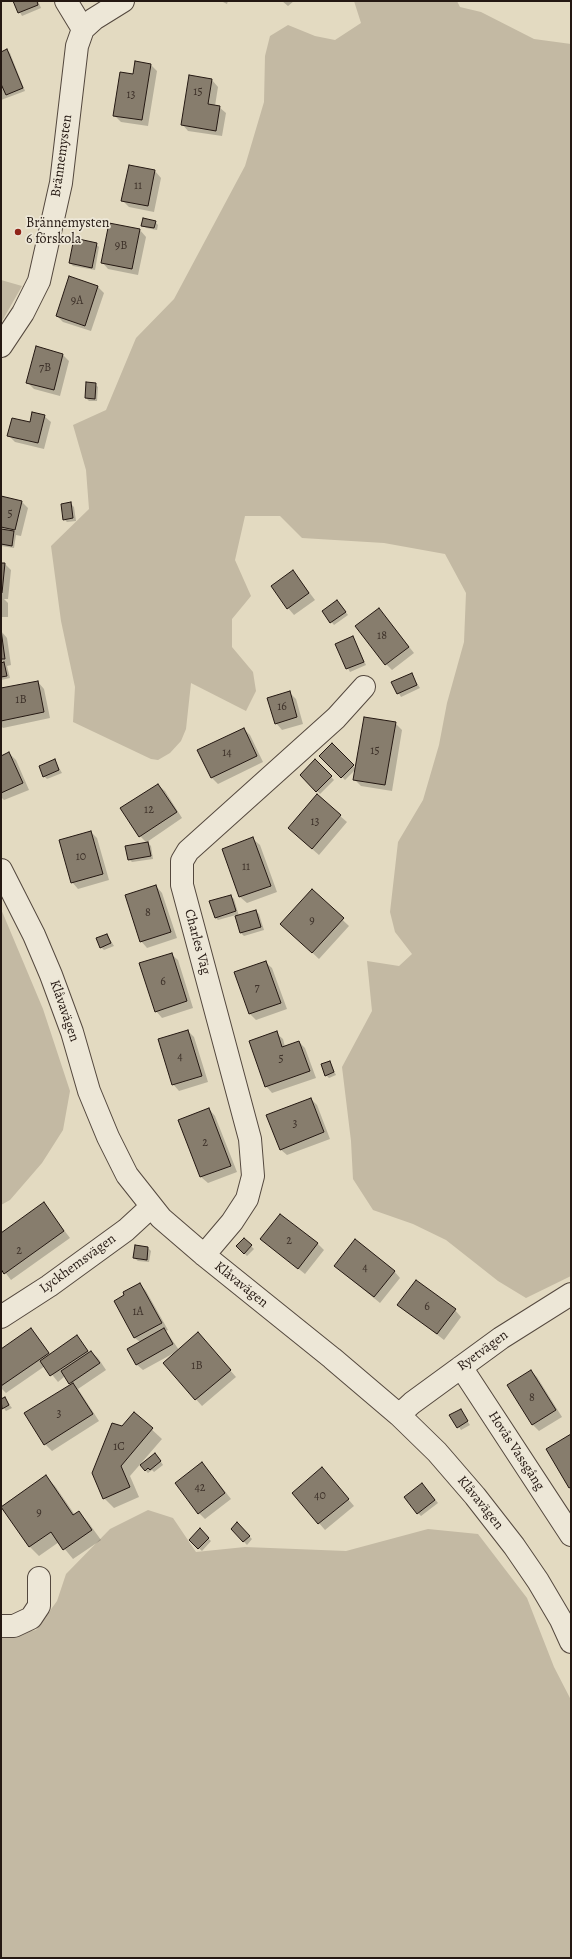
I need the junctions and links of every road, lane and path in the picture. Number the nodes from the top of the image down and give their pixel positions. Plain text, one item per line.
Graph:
1 (66, 1) edge
2 (123, 1) edge
3 (83, 29) junction
4 (1, 346) edge
5 (364, 687) dead end
6 (1, 870) edge
7 (151, 1207) junction
8 (204, 1255) junction
9 (571, 1294) edge
10 (1, 1317) edge
11 (461, 1367) junction
12 (399, 1415) junction
13 (571, 1534) edge
14 (39, 1578) dead end
15 (1, 1626) edge
16 (571, 1642) edge

1 - 3 street
2 - 3 street
3 - 4 street, Brännemysten
5 - 8 street, Charles Väg
6 - 7 street, Klåvavägen
7 - 8 street, Klåvavägen
7 - 10 street, Lyckhemsvägen
8 - 12 street, Klåvavägen
9 - 11 street, Ryetvägen
11 - 12 street, Ryetvägen
11 - 13 street, Hovås Vassgång
12 - 16 street, Klåvavägen
14 - 15 street

